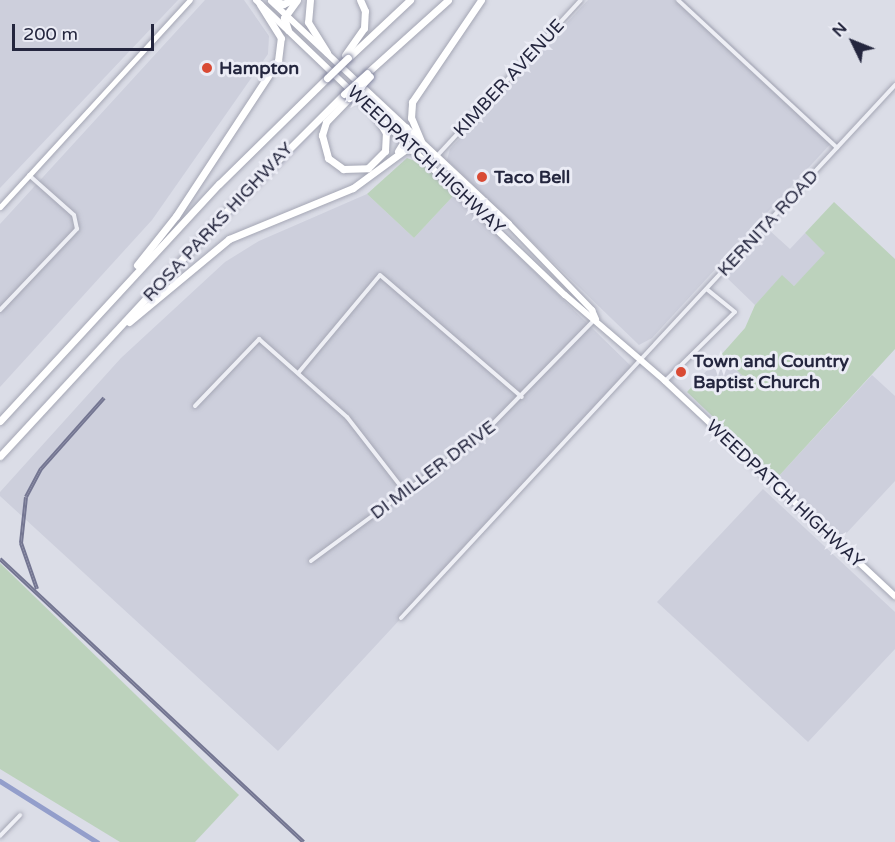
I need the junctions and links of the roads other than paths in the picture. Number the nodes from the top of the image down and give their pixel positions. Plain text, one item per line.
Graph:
1 (190, 0) edge
2 (271, 0) edge
3 (295, 0) edge
4 (310, 0) edge
5 (360, 0) edge
6 (410, 0) edge
7 (448, 0) edge
8 (481, 0) edge
9 (581, 0) edge
10 (678, 0) edge
11 (258, 2) edge
12 (286, 14) junction
13 (288, 30) junction
14 (327, 52) junction
15 (347, 57) junction
16 (895, 85) edge
17 (346, 96) junction
18 (371, 108) junction
19 (406, 127) junction
20 (406, 141) junction
21 (421, 141) junction
22 (837, 148) junction
23 (417, 152) junction
24 (437, 156) junction
25 (391, 160) junction
26 (29, 175) junction
27 (0, 207) edge
28 (707, 289) junction
29 (0, 310) edge
30 (596, 319) junction
31 (117, 331) junction
32 (65, 351) junction
33 (640, 360) junction
34 (299, 372) junction
35 (665, 381) junction
36 (522, 397) junction
37 (195, 406) dead end
38 (0, 421) edge
39 (0, 456) edge
40 (406, 493) junction
41 (311, 561) dead end
42 (895, 596) edge
43 (401, 618) dead end
44 (20, 815) dead end
45 (0, 836) edge

1 - 26 main road
2 - 3 highway
2 - 12 main road, WEEDPATCH HIGHWAY
3 - 12 highway
4 - 14 highway
5 - 15 highway
6 - 15 highway
7 - 17 highway, ROSA PARKS HIGHWAY, bridge
8 - 21 highway
9 - 24 street, KIMBER AVENUE
10 - 22 street
11 - 13 main road, WEEDPATCH HIGHWAY
11 - 32 highway
12 - 13 highway
12 - 14 main road, WEEDPATCH HIGHWAY
13 - 18 main road, WEEDPATCH HIGHWAY
14 - 19 main road, WEEDPATCH HIGHWAY
15 - 32 highway, ROSA PARKS HIGHWAY, bridge
16 - 22 street, KERNITA ROAD
17 - 18 highway
17 - 31 highway, ROSA PARKS HIGHWAY
18 - 20 main road, WEEDPATCH HIGHWAY
19 - 20 highway
19 - 21 main road, WEEDPATCH HIGHWAY
20 - 23 main road, WEEDPATCH HIGHWAY
20 - 25 highway
21 - 24 main road, WEEDPATCH HIGHWAY
22 - 28 street, KERNITA ROAD
23 - 25 highway
23 - 30 main road, WEEDPATCH HIGHWAY
24 - 30 main road, WEEDPATCH HIGHWAY
25 - 31 highway
26 - 27 main road
26 - 29 street
28 - 33 street, KERNITA ROAD
28 - 35 street
30 - 33 main road, WEEDPATCH HIGHWAY
30 - 36 street, DI MILLER DRIVE
31 - 39 highway, ROSA PARKS HIGHWAY
32 - 38 highway, ROSA PARKS HIGHWAY
33 - 35 main road, WEEDPATCH HIGHWAY
33 - 43 street, KERNITA ROAD
34 - 36 street
34 - 37 street
34 - 40 street
35 - 42 main road, WEEDPATCH HIGHWAY
36 - 40 street, DI MILLER DRIVE
40 - 41 street, DI MILLER DRIVE
44 - 45 street

